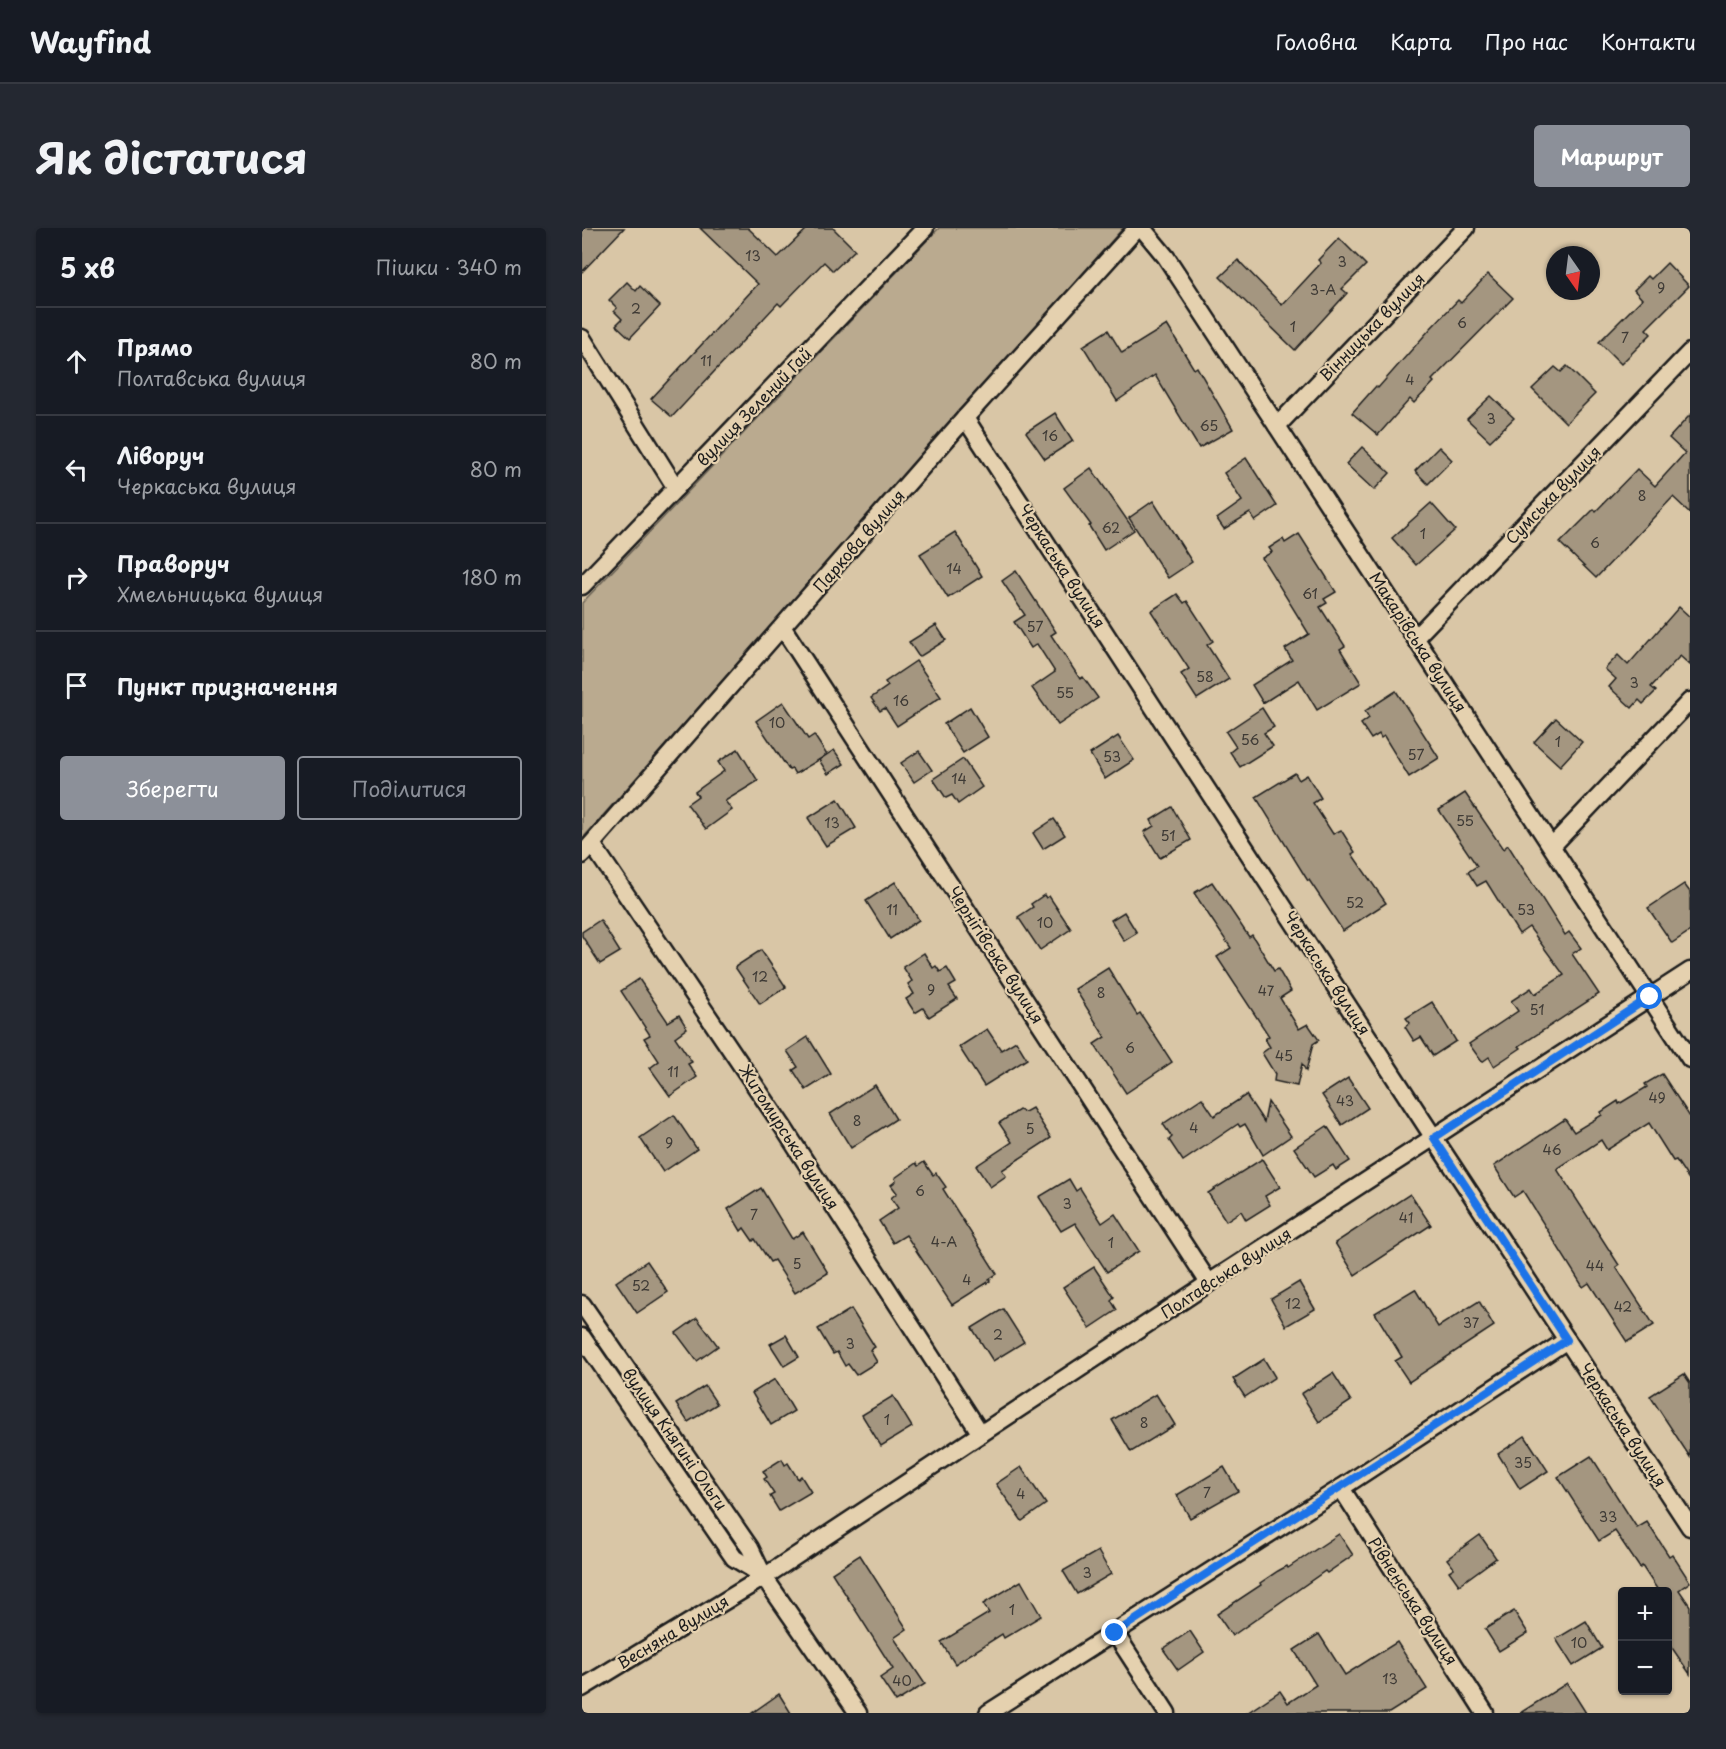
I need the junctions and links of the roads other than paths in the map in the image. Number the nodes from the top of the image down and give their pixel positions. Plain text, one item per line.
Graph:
1 (925, 228) edge
2 (1137, 228) edge
3 (1142, 228) edge
4 (1466, 228) edge
5 (582, 338) edge
6 (1690, 352) edge
7 (965, 418) junction
8 (1277, 426) junction
9 (676, 488) junction
10 (582, 585) edge
11 (783, 628) junction
12 (1415, 638) junction
13 (1690, 701) edge
14 (1552, 846) junction
15 (587, 849) edge
16 (1690, 971) edge
17 (1650, 997) junction
18 (1690, 1059) edge
19 (1434, 1138) junction
20 (1209, 1283) junction
21 (582, 1304) edge
22 (582, 1336) edge
23 (1567, 1340) junction
24 (981, 1434) junction
25 (1341, 1488) junction
26 (1690, 1527) edge
27 (764, 1577) junction
28 (1115, 1633) junction
29 (582, 1688) edge
30 (858, 1713) edge
31 (988, 1713) edge
32 (1167, 1713) edge
33 (1485, 1713) edge

1 - 9 street, вулиця Зелений Гай
2 - 7 street, Паркова вулиця
3 - 8 street, Макарівська вулиця
4 - 8 street, Вінницька вулиця
5 - 9 street
6 - 12 street, Сумська вулиця
7 - 11 street, Паркова вулиця
7 - 19 street, Черкаська вулиця
8 - 12 street, Макарівська вулиця
9 - 10 street, вулиця Зелений Гай
11 - 15 street, Паркова вулиця
11 - 20 street, Чернігівська вулиця
12 - 14 street, Макарівська вулиця
13 - 14 street
14 - 17 street, Макарівська вулиця
15 - 24 street, Житомирська вулиця
16 - 17 street, Полтавська вулиця
17 - 18 street, Макарівська вулиця
17 - 19 street, Полтавська вулиця
19 - 20 street, Полтавська вулиця
19 - 23 street, Черкаська вулиця
20 - 24 street, Полтавська вулиця
21 - 27 street, вулиця Княгині Ольги
22 - 27 street, вулиця Княгині Ольги
23 - 25 street
23 - 26 street, Черкаська вулиця
24 - 27 street, Полтавська вулиця
25 - 28 street
25 - 33 street, Рівненська вулиця
27 - 29 street, Весняна вулиця
27 - 30 street, вулиця Княгині Ольги
28 - 31 street
28 - 32 street

